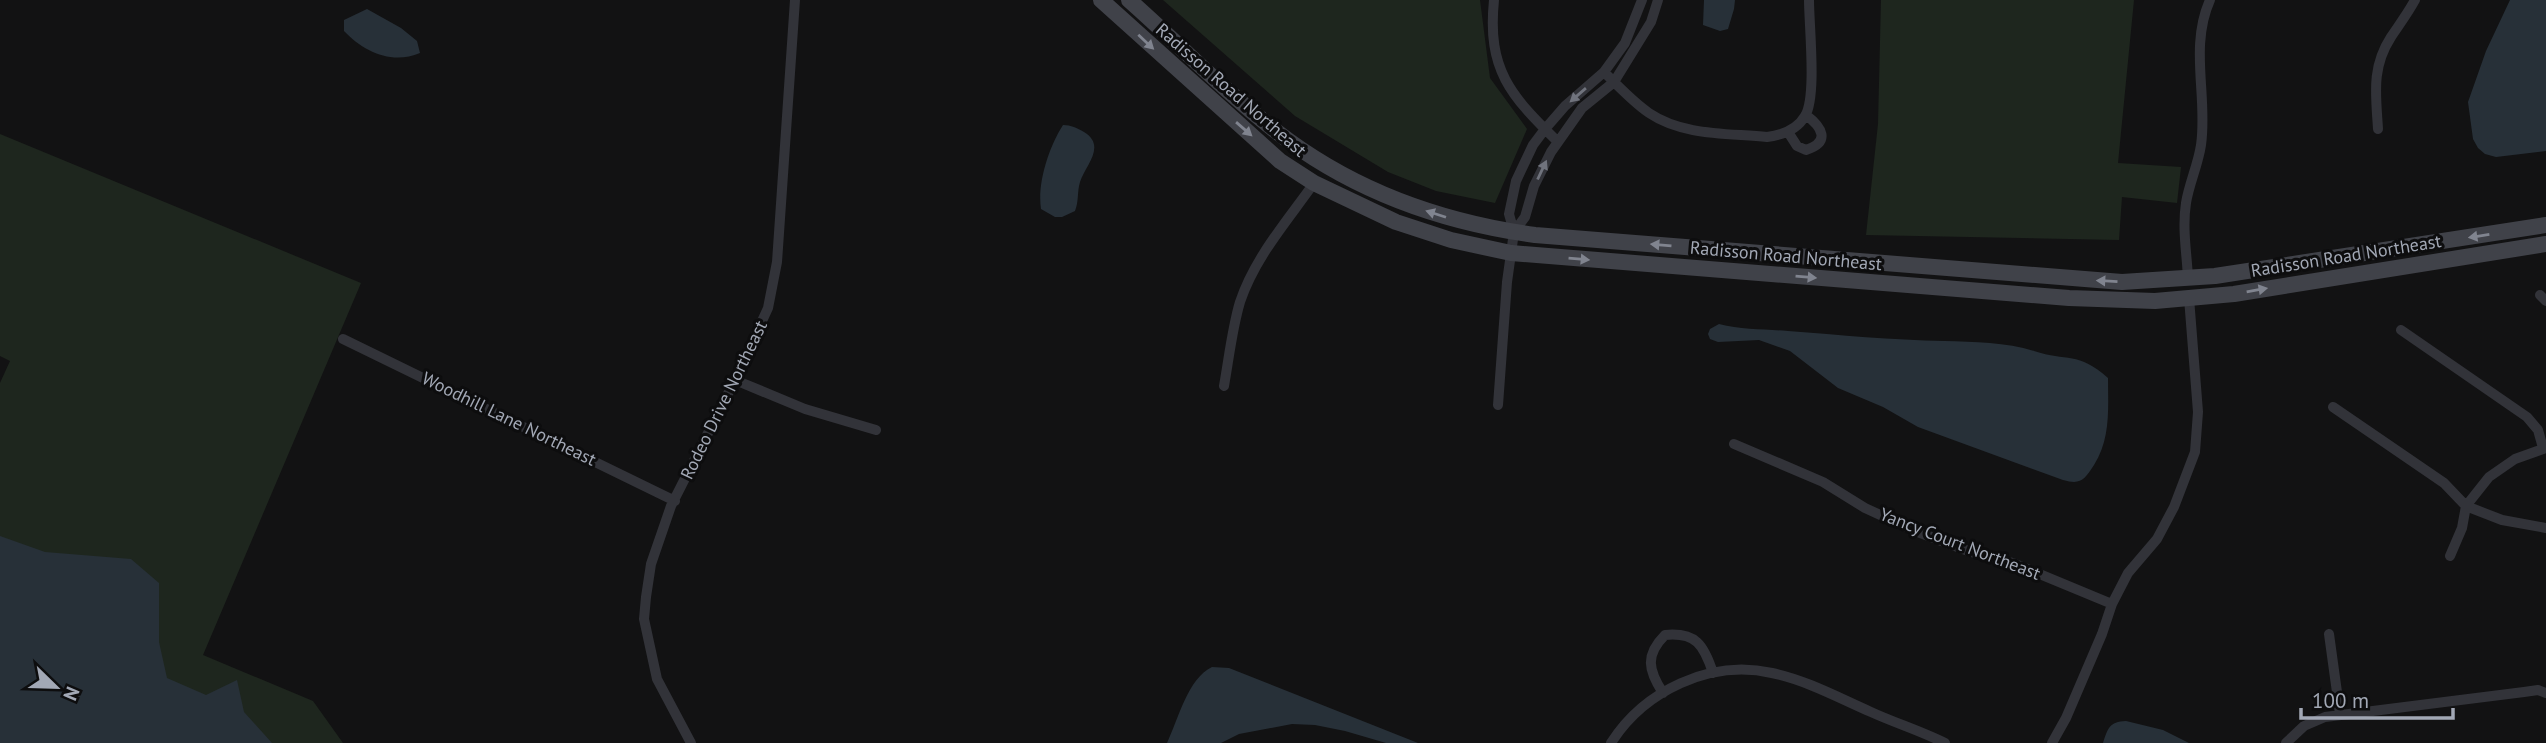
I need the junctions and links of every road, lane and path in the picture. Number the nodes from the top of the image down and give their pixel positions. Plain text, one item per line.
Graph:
1 (795, 0) edge
2 (1101, 0) edge
3 (1129, 0) edge
4 (1494, 0) edge
5 (1643, 0) edge
6 (1658, 0) edge
7 (1809, 0) edge
8 (2210, 0) edge
9 (2415, 0) edge
10 (1604, 72) junction
11 (1614, 82) junction
12 (1806, 115) junction
13 (1545, 129) junction
14 (2378, 129) dead end
15 (1788, 132) junction
16 (1558, 142) junction
17 (1314, 183) junction
18 (2546, 225) edge
19 (1514, 232) junction
20 (2546, 244) edge
21 (1511, 253) junction
22 (2266, 268) junction
23 (2188, 279) junction
24 (2189, 299) junction
25 (2120, 301) junction
26 (2401, 330) dead end
27 (343, 339) dead end
28 (735, 380) junction
29 (1224, 386) dead end
30 (1498, 405) dead end
31 (2333, 407) dead end
32 (876, 430) dead end
33 (1734, 444) dead end
34 (2544, 448) edge
35 (675, 501) junction
36 (2466, 506) junction
37 (2546, 528) edge
38 (2450, 556) dead end
39 (2112, 604) junction
40 (2329, 634) dead end
41 (1713, 673) junction
42 (2546, 692) edge
43 (1663, 693) junction
44 (2340, 714) junction
45 (691, 743) edge
46 (1611, 743) edge
47 (1945, 743) edge
48 (2052, 743) edge
49 (2286, 743) edge

1 - 28 street, Rodeo Drive Northeast
2 -> 17 main road, Radisson Road Northeast
19 -> 3 main road, Radisson Road Northeast
4 - 13 street
5 - 10 street
6 - 11 street
7 - 12 street
8 - 23 street
9 - 14 street
10 - 11 street
10 -> 13 street
11 - 15 street
11 - 16 street
12 - 15 street
12 - 15 street
13 - 16 street
13 - 19 street
19 -> 16 street
17 - 21 main road, Radisson Road Northeast
17 - 29 street
18 -> 22 main road, Radisson Road Northeast
19 - 21 street
23 -> 19 main road, Radisson Road Northeast
24 -> 20 main road, Radisson Road Northeast
21 -> 25 main road, Radisson Road Northeast
21 - 30 street
22 - 23 main road, Radisson Road Northeast
22 - 24 main road
23 - 25 main road
24 - 25 main road, Radisson Road Northeast
24 - 39 street
26 - 34 street
27 - 35 street, Woodhill Lane Northeast
28 - 32 street
28 - 35 street, Rodeo Drive Northeast
31 - 36 street
33 - 39 street, Yancy Court Northeast
34 - 36 street
35 - 45 street, Rodeo Drive Northeast
36 - 37 street
36 - 38 street
39 - 48 street
40 - 44 street
41 - 43 street
41 - 43 street
41 - 47 street
42 - 44 street
43 - 46 street
44 - 49 street

